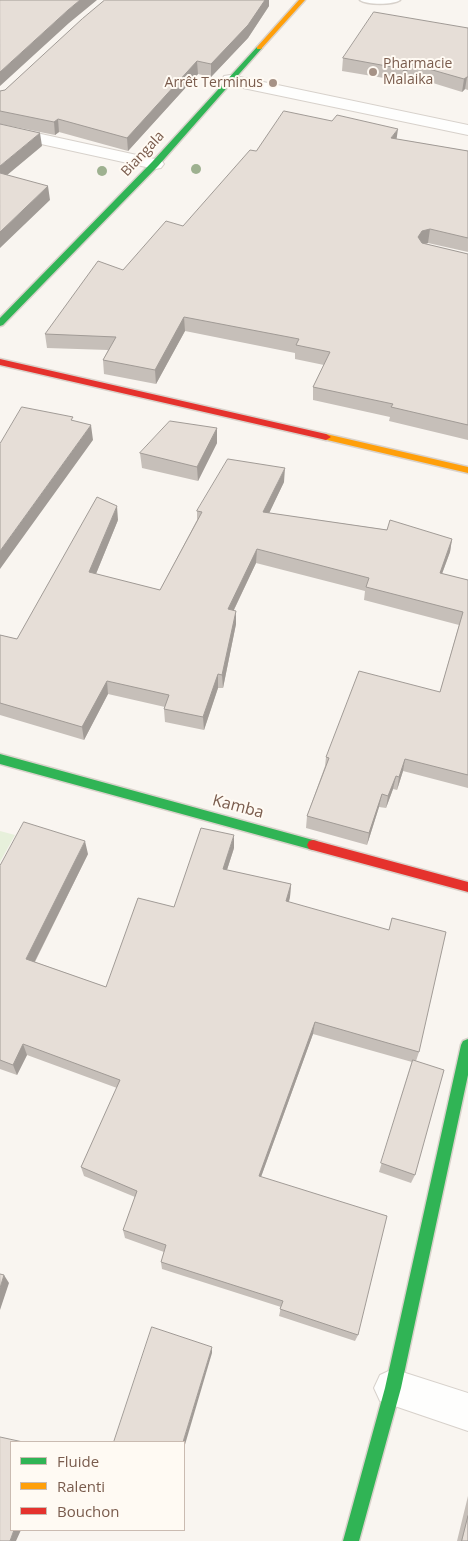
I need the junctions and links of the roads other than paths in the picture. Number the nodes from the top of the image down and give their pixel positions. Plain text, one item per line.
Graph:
1 (302, 0) edge
2 (365, 0) edge
3 (395, 0) edge
4 (230, 80) junction
5 (0, 130) edge
6 (468, 130) edge
7 (154, 164) junction
8 (0, 323) edge
9 (0, 362) edge
10 (468, 470) edge
11 (0, 759) edge
12 (468, 886) edge
13 (468, 1044) edge
14 (393, 1388) junction
15 (468, 1412) edge
16 (351, 1541) edge

1 - 4 street, Biangala
2 - 3 lane
4 - 6 street
4 - 7 street, Biangala
5 - 7 street
7 - 8 street, Biangala
9 - 10 street
11 - 12 street, Kamba
13 - 14 street
14 - 15 street
14 - 16 street

